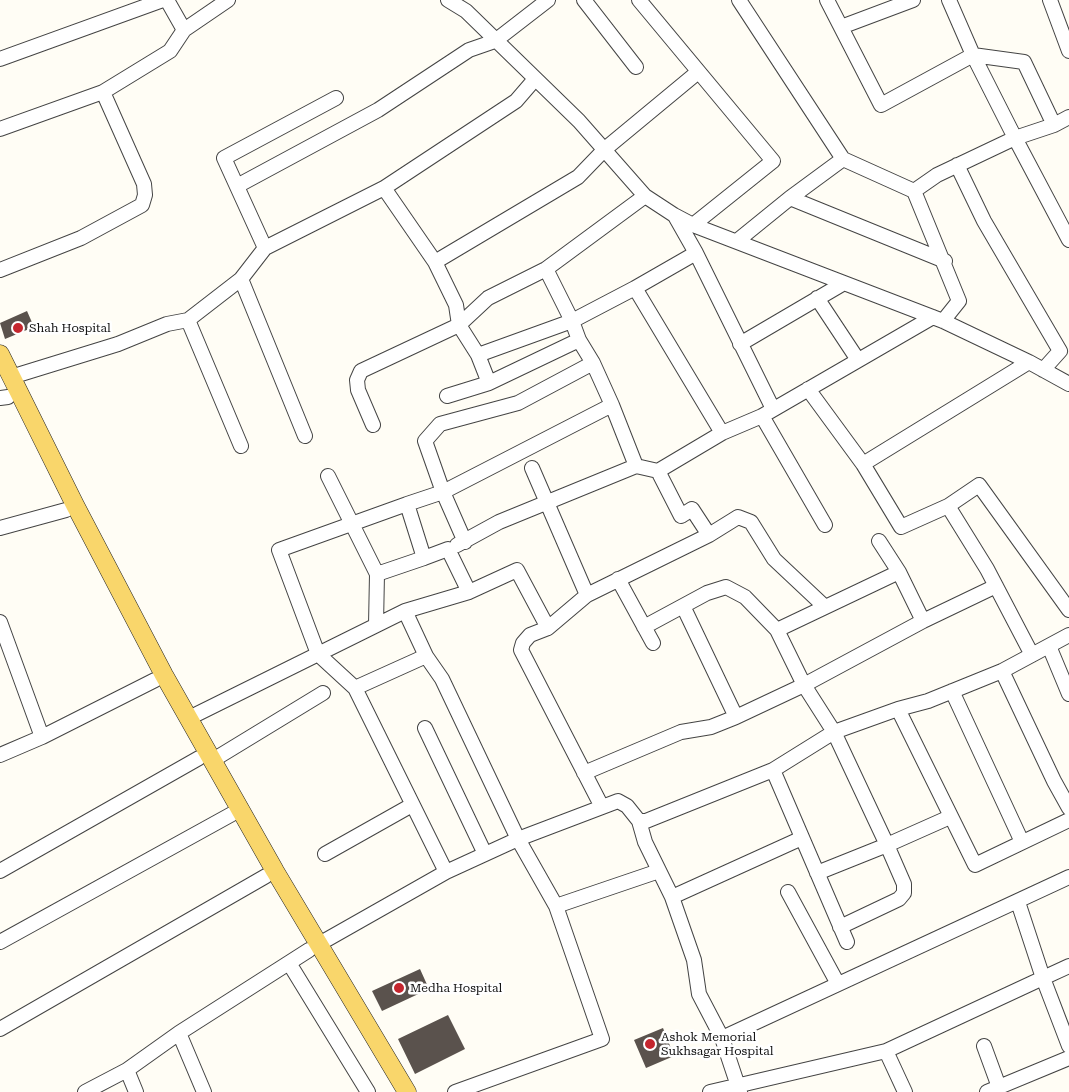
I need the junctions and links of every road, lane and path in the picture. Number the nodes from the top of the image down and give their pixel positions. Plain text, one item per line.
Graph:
1 (162, 0) edge
2 (167, 0) edge
3 (228, 0) edge
4 (448, 0) edge
5 (548, 0) edge
6 (584, 0) edge
7 (639, 0) edge
8 (739, 0) edge
9 (827, 0) edge
10 (914, 0) edge
11 (950, 0) edge
12 (1050, 0) edge
13 (841, 27) junction
14 (184, 30) junction
15 (495, 41) junction
16 (1069, 51) edge
17 (973, 55) junction
18 (0, 59) edge
19 (636, 67) dead end
20 (698, 72) junction
21 (535, 78) junction
22 (103, 92) junction
23 (336, 98) dead end
24 (1069, 117) edge
25 (1054, 125) junction
26 (0, 128) edge
27 (1015, 138) junction
28 (605, 149) junction
29 (843, 159) junction
30 (957, 165) junction
31 (237, 186) junction
32 (384, 188) junction
33 (914, 191) junction
34 (645, 196) junction
35 (790, 198) junction
36 (674, 215) junction
37 (693, 225) junction
38 (1069, 240) edge
39 (737, 241) junction
40 (265, 248) junction
41 (696, 253) junction
42 (944, 261) junction
43 (435, 262) junction
44 (546, 269) junction
45 (0, 270) edge
46 (241, 279) junction
47 (844, 283) junction
48 (635, 288) junction
49 (488, 298) junction
50 (818, 298) junction
51 (456, 305) junction
52 (938, 319) junction
53 (188, 320) junction
54 (572, 321) junction
55 (459, 324) junction
56 (579, 340) junction
57 (740, 344) junction
58 (1065, 346) edge
59 (0, 354) edge
60 (478, 355) junction
61 (858, 360) junction
62 (1029, 362) junction
63 (594, 363) junction
64 (1043, 370) junction
65 (5, 379) edge
66 (489, 383) junction
67 (1069, 384) edge
68 (808, 389) junction
69 (447, 396) dead end
70 (4, 397) edge
71 (612, 405) junction
72 (767, 412) junction
73 (374, 425) dead end
74 (722, 433) junction
75 (305, 436) dead end
76 (241, 446) dead end
77 (863, 464) junction
78 (636, 466) junction
79 (532, 468) dead end
80 (658, 471) junction
81 (328, 476) dead end
82 (443, 492) junction
83 (546, 503) junction
84 (407, 504) junction
85 (948, 506) junction
86 (66, 510) junction
87 (352, 525) junction
88 (824, 525) dead end
89 (0, 528) edge
90 (709, 535) junction
91 (879, 540) dead end
92 (465, 542) junction
93 (448, 549) junction
94 (424, 558) junction
95 (899, 572) junction
96 (377, 574) junction
97 (618, 580) junction
98 (996, 586) junction
99 (469, 592) junction
100 (587, 595) junction
101 (683, 606) junction
102 (824, 606) junction
103 (1069, 610) edge
104 (405, 611) junction
105 (923, 621) junction
106 (0, 622) edge
107 (376, 626) junction
108 (644, 627) junction
109 (548, 628) junction
110 (777, 630) junction
111 (1069, 634) edge
112 (653, 643) dead end
113 (1048, 646) junction
114 (318, 654) junction
115 (1032, 654) junction
116 (426, 656) junction
117 (1002, 671) junction
118 (155, 680) junction
119 (804, 685) junction
120 (355, 688) junction
121 (952, 691) junction
122 (323, 693) dead end
123 (1069, 694) edge
124 (898, 709) junction
125 (189, 718) junction
126 (736, 718) junction
127 (425, 728) dead end
128 (834, 732) junction
129 (42, 737) junction
130 (0, 755) edge
131 (206, 759) junction
132 (773, 770) junction
133 (584, 773) junction
134 (230, 804) junction
135 (412, 805) junction
136 (602, 807) junction
137 (1069, 808) edge
138 (950, 817) junction
139 (1069, 820) edge
140 (639, 821) junction
141 (518, 838) junction
142 (802, 838) junction
143 (1022, 842) junction
144 (887, 845) junction
145 (325, 854) dead end
146 (485, 854) junction
147 (0, 871) edge
148 (659, 871) junction
149 (446, 872) junction
150 (817, 873) junction
151 (266, 876) junction
152 (1069, 878) edge
153 (788, 892) dead end
154 (672, 897) junction
155 (1018, 902) junction
156 (556, 906) junction
157 (840, 926) junction
158 (0, 942) edge
159 (847, 942) dead end
160 (314, 947) junction
161 (289, 963) junction
162 (1069, 966) edge
163 (1043, 978) junction
164 (838, 984) junction
165 (0, 1029) edge
166 (179, 1033) junction
167 (722, 1038) junction
168 (984, 1046) dead end
169 (1069, 1046) edge
170 (886, 1051) junction
171 (1069, 1058) edge
172 (127, 1070) junction
173 (738, 1089) edge
174 (993, 1090) edge
175 (85, 1092) edge
176 (136, 1092) edge
177 (204, 1092) edge
178 (368, 1092) edge
179 (394, 1092) edge
180 (407, 1092) edge
181 (455, 1092) edge
182 (710, 1092) edge
183 (904, 1092) edge

1 - 18 street
2 - 14 street
3 - 14 street
4 - 15 street
5 - 15 street
6 - 19 street
7 - 20 street
8 - 29 street
9 - 13 street
10 - 13 street
11 - 17 street
12 - 16 street
13 - 17 street
14 - 22 street
15 - 21 street
15 - 31 street
17 - 25 street
17 - 27 street
20 - 28 street
20 - 37 street
21 - 28 street
21 - 32 street
22 - 26 street
22 - 45 street
23 - 31 street
24 - 25 street
25 - 27 street
27 - 30 street
27 - 38 street
28 - 34 street
28 - 43 street
29 - 33 street
29 - 35 street
30 - 33 street
30 - 58 street
31 - 40 street
32 - 40 street
32 - 43 street
33 - 42 street
34 - 36 street
34 - 44 street
35 - 39 street
35 - 42 street
36 - 37 street
36 - 41 street
37 - 39 street
39 - 47 street
40 - 46 street
41 - 48 street
41 - 57 street
42 - 52 street
43 - 51 street
44 - 49 street
44 - 54 street
46 - 53 street
46 - 75 street
47 - 50 street
47 - 52 street
48 - 54 street
48 - 74 street
49 - 51 street
49 - 55 street
50 - 57 street
50 - 61 street
51 - 55 street
52 - 61 street
52 - 62 street
53 - 65 street
53 - 76 street
54 - 56 street
54 - 60 street
55 - 60 street
55 - 73 street
56 - 63 street
56 - 66 street
57 - 72 street
58 - 64 street
59 - 65 main road
60 - 66 street
61 - 68 street
62 - 64 street
62 - 77 street
63 - 71 street
63 - 82 street
64 - 67 street
65 - 70 main road
65 - 125 main road
66 - 69 street
68 - 72 street
68 - 77 street
70 - 86 main road
71 - 78 street
71 - 82 street
72 - 74 street
72 - 88 street
74 - 80 street
77 - 85 street
78 - 80 street
78 - 83 street
79 - 83 street
80 - 90 street
81 - 87 street
82 - 84 street
82 - 92 street
83 - 92 street
83 - 100 street
84 - 87 street
84 - 94 street
85 - 98 street
85 - 103 street
86 - 89 street
86 - 118 main road
87 - 96 street
87 - 114 street
90 - 97 street
90 - 102 street
91 - 95 street
92 - 93 street
93 - 94 street
93 - 99 street
94 - 96 street
95 - 102 street
95 - 105 street
96 - 107 street
97 - 100 street
97 - 108 street
98 - 105 street
98 - 115 street
99 - 104 street
99 - 109 street
100 - 109 street
101 - 108 street
101 - 110 street
101 - 126 street
102 - 110 street
104 - 107 street
104 - 116 street
105 - 119 street
106 - 129 street
107 - 114 street
108 - 112 street
109 - 133 street
110 - 119 street
111 - 113 street
113 - 115 street
113 - 123 street
114 - 120 street
114 - 125 street
115 - 117 street
116 - 120 street
116 - 141 street
117 - 121 street
117 - 137 street
118 - 129 street
118 - 131 main road
119 - 126 street
119 - 128 street
120 - 135 street
121 - 124 street
121 - 143 street
122 - 131 street
124 - 128 street
124 - 138 street
125 - 131 main road
126 - 133 street
127 - 146 street
128 - 132 street
128 - 144 street
129 - 130 street
131 - 134 main road
131 - 147 street
132 - 140 street
132 - 142 street
133 - 136 street
134 - 151 main road
134 - 158 street
134 - 160 main road
135 - 145 street
135 - 149 street
136 - 140 street
136 - 141 street
138 - 143 street
138 - 144 street
139 - 143 street
140 - 148 street
141 - 146 street
141 - 156 street
142 - 150 street
142 - 154 street
144 - 150 street
144 - 157 street
146 - 149 street
148 - 154 street
148 - 156 street
149 - 160 street
150 - 157 street
151 - 160 main road
151 - 165 street
152 - 155 street
153 - 164 street
154 - 167 street
155 - 163 street
155 - 164 street
156 - 181 street
157 - 159 street
160 - 161 street
160 - 179 main road
160 - 180 main road
161 - 166 street
161 - 178 street
162 - 163 street
163 - 169 street
163 - 170 street
164 - 167 street
166 - 172 street
166 - 177 street
167 - 173 street
168 - 174 street
170 - 173 street
170 - 183 street
171 - 174 street
172 - 175 street
172 - 176 street
173 - 182 street

